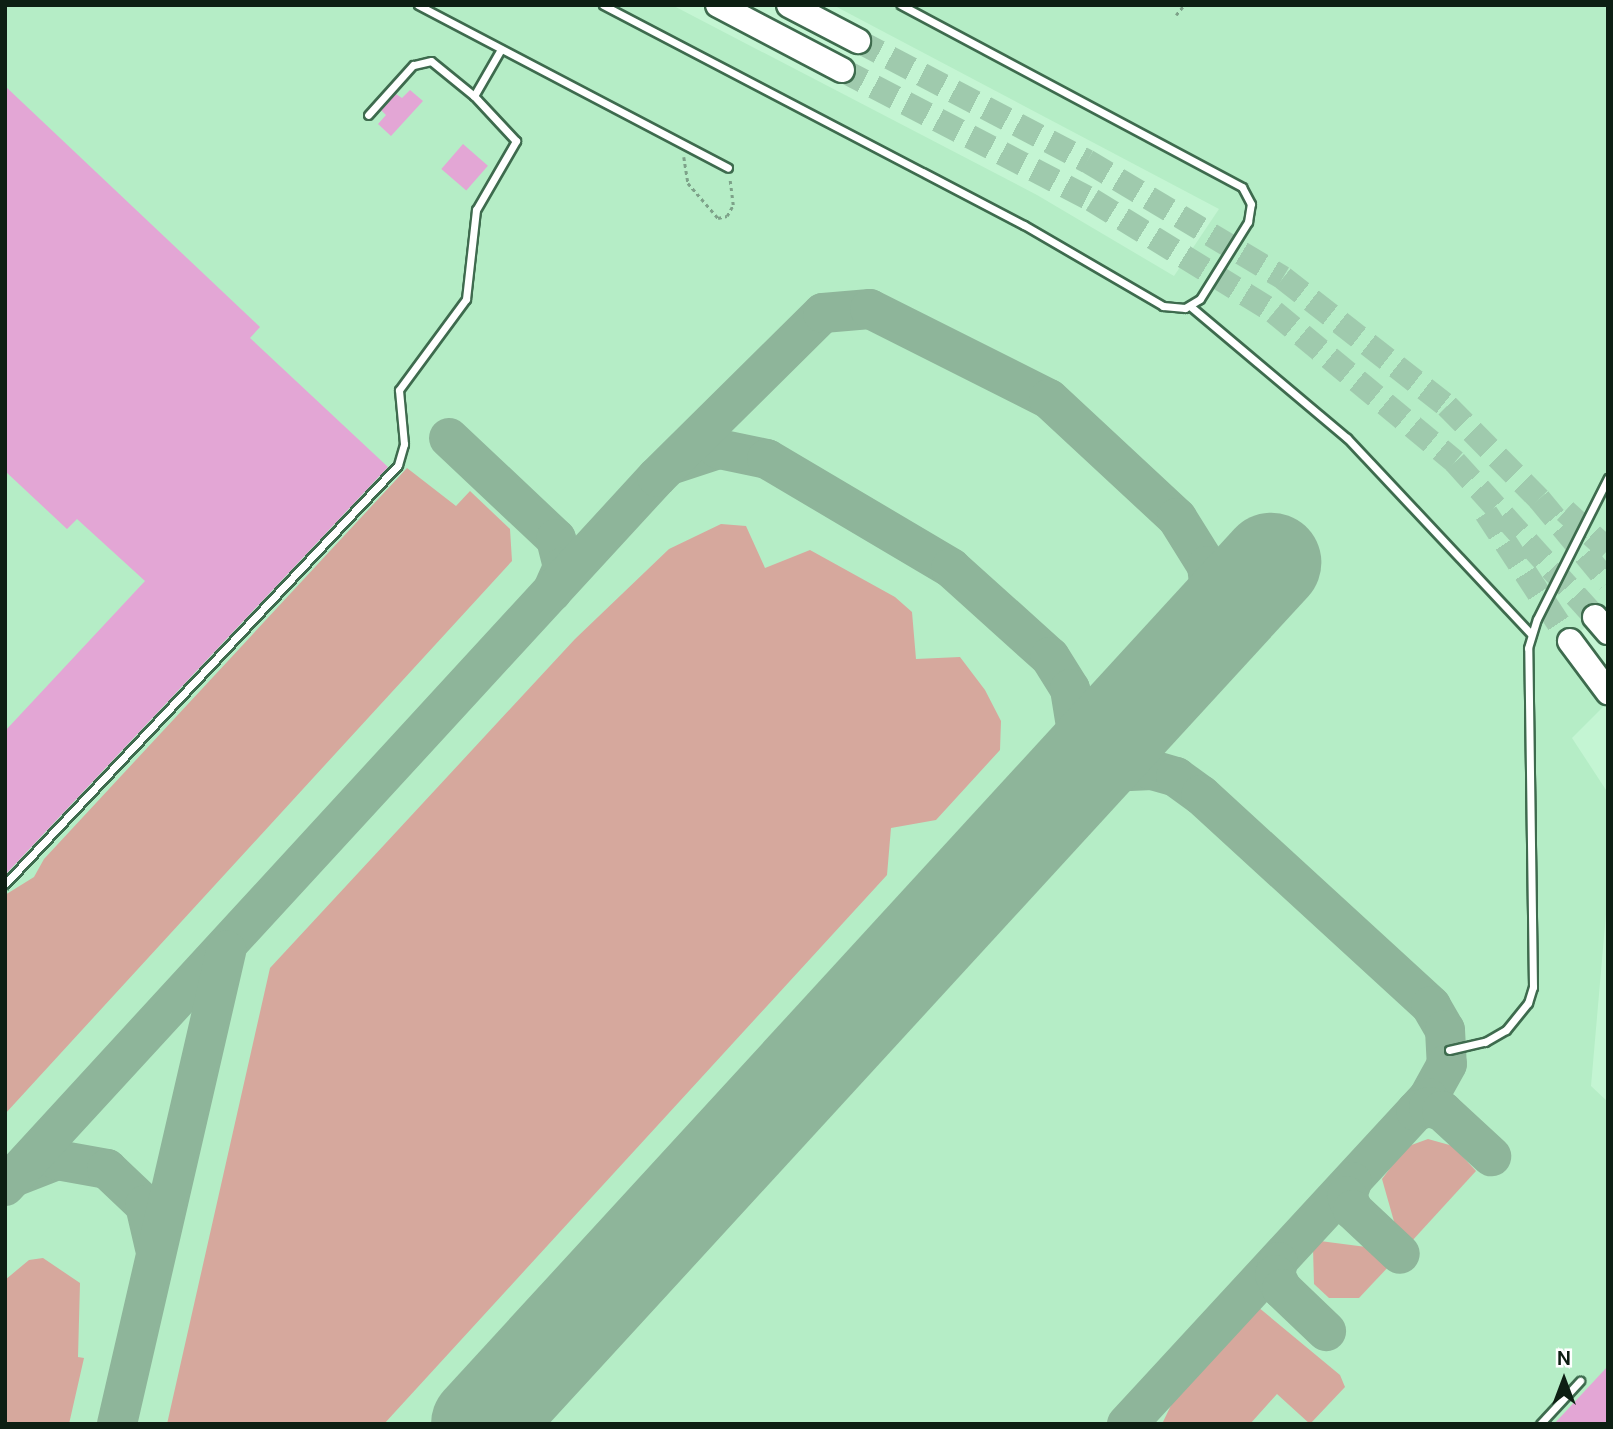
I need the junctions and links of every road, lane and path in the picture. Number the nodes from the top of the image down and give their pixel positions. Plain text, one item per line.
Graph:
1 (418, 5) edge
2 (603, 5) edge
3 (718, 5) edge
4 (789, 5) edge
5 (901, 5) edge
6 (1184, 5) edge
7 (1176, 15) dead end
8 (858, 41) tunnel mouth
9 (501, 49) junction
10 (842, 70) tunnel mouth
11 (474, 96) junction
12 (368, 115) dead end
13 (683, 145) junction
14 (728, 168) joint
15 (1190, 306) junction
16 (1608, 478) edge
17 (1531, 634) junction
18 (1570, 642) tunnel mouth
19 (1608, 692) edge
20 (5, 884) edge
21 (1449, 1050) dead end
22 (1580, 1381) dead end
23 (1539, 1424) edge

1 - 9 lane
2 - 15 lane
3 - 10 highway
4 - 8 highway
5 - 15 lane
6 - 7 path
9 - 11 lane
9 - 13 lane
11 - 12 lane
11 - 20 lane
13 - 14 lane
13 - 14 path
15 - 17 lane
16 - 17 lane
17 - 21 lane
18 - 19 highway
22 - 23 lane

